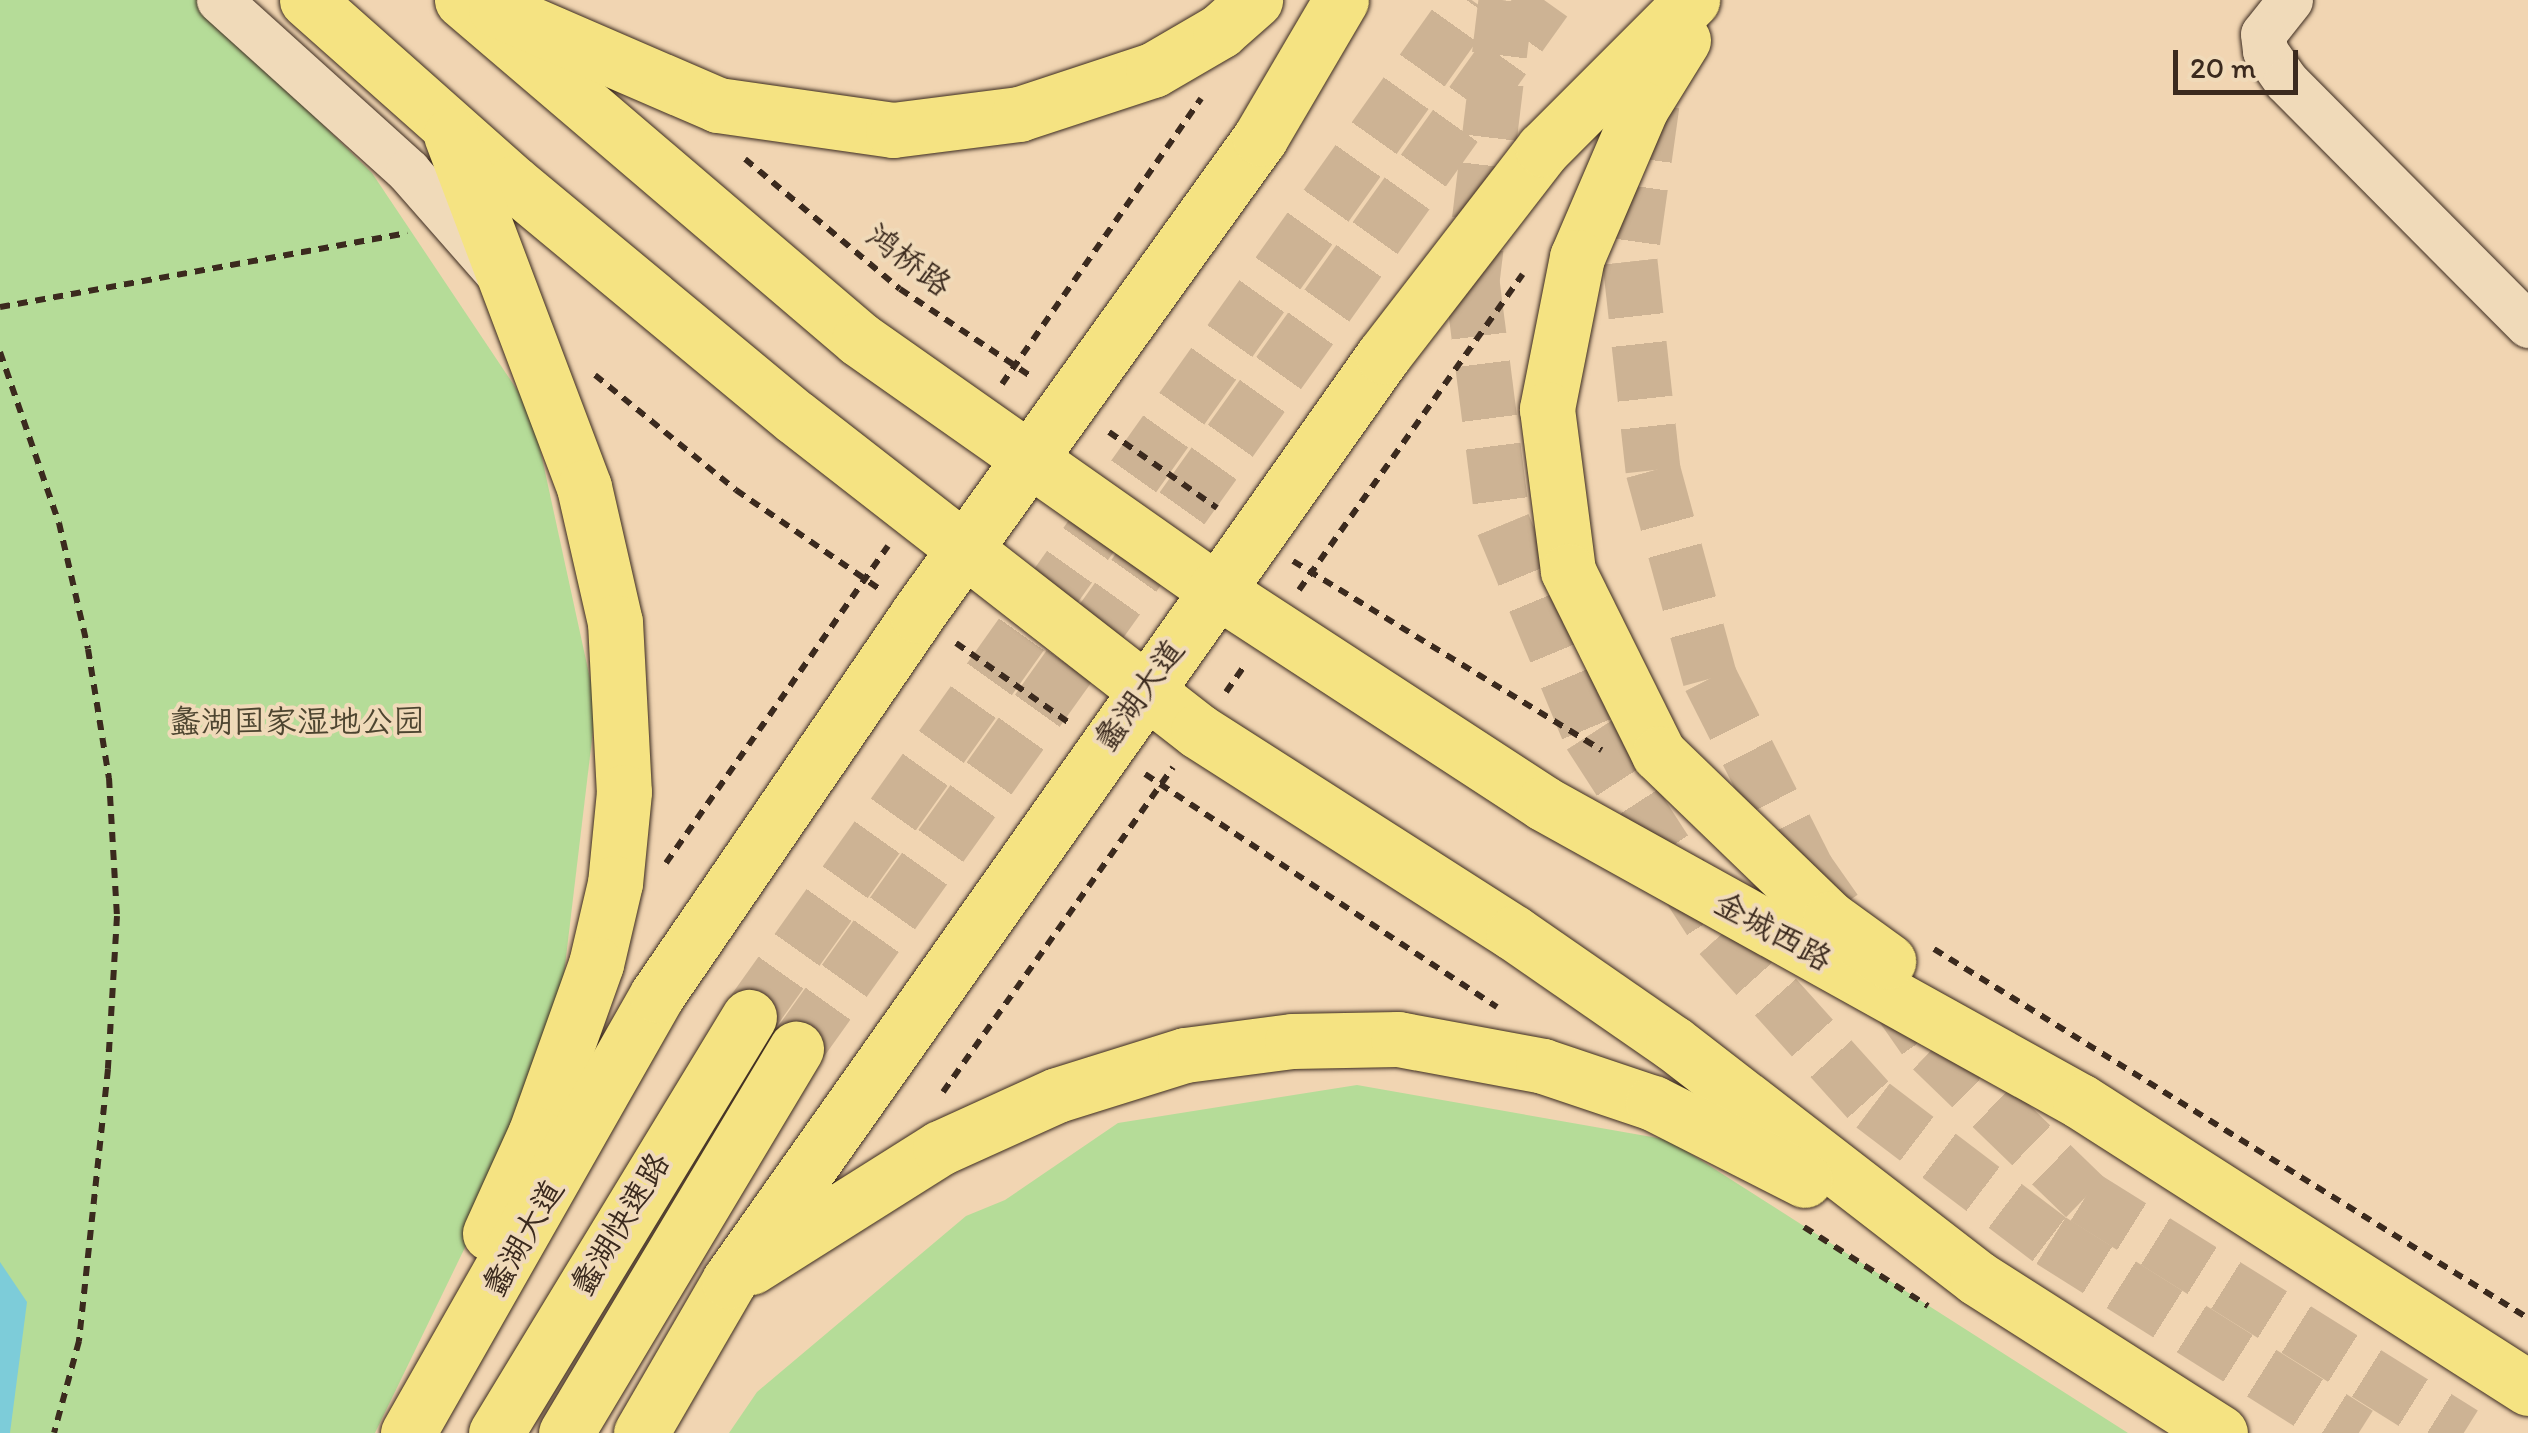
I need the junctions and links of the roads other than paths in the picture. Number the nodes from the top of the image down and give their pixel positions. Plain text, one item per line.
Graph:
1 (219, 0) edge
2 (307, 0) edge
3 (462, 0) edge
4 (475, 0) edge
5 (1255, 0) edge
6 (1341, 0) edge
7 (1692, 0) edge
8 (1708, 0) edge
9 (2290, 0) edge
10 (446, 123) junction
11 (510, 286) junction
12 (2528, 325) edge
13 (1026, 461) junction
14 (964, 550) junction
15 (1216, 589) junction
16 (1144, 688) junction
17 (749, 1017) tunnel mouth
18 (796, 1048) tunnel mouth
19 (2080, 1101) junction
20 (1977, 1278) junction
21 (729, 1281) junction
22 (2528, 1388) edge
23 (399, 1433) edge
24 (408, 1433) edge
25 (496, 1433) edge
26 (566, 1433) edge
27 (642, 1433) edge
28 (2220, 1433) edge

1 - 11 street
2 - 10 main road
3 - 13 main road, 金城西路
4 - 5 main road
6 - 13 main road, 蠡湖大道
7 - 15 main road, 蠡湖大道
8 - 19 main road
9 - 12 street
10 - 11 main road
10 - 14 main road
11 - 23 main road
13 - 14 main road, 蠡湖大道
13 - 15 main road, 金城西路
14 - 16 main road
14 - 24 main road, 蠡湖大道
15 - 16 main road, 蠡湖大道
15 - 19 main road, 金城西路
16 - 20 main road
16 - 21 main road, 蠡湖大道
17 - 25 main road, 蠡湖快速路
18 - 26 main road, 蠡湖快速路
19 - 22 main road, 金城西路
20 - 21 main road
20 - 28 main road
21 - 27 main road, 蠡湖大道

